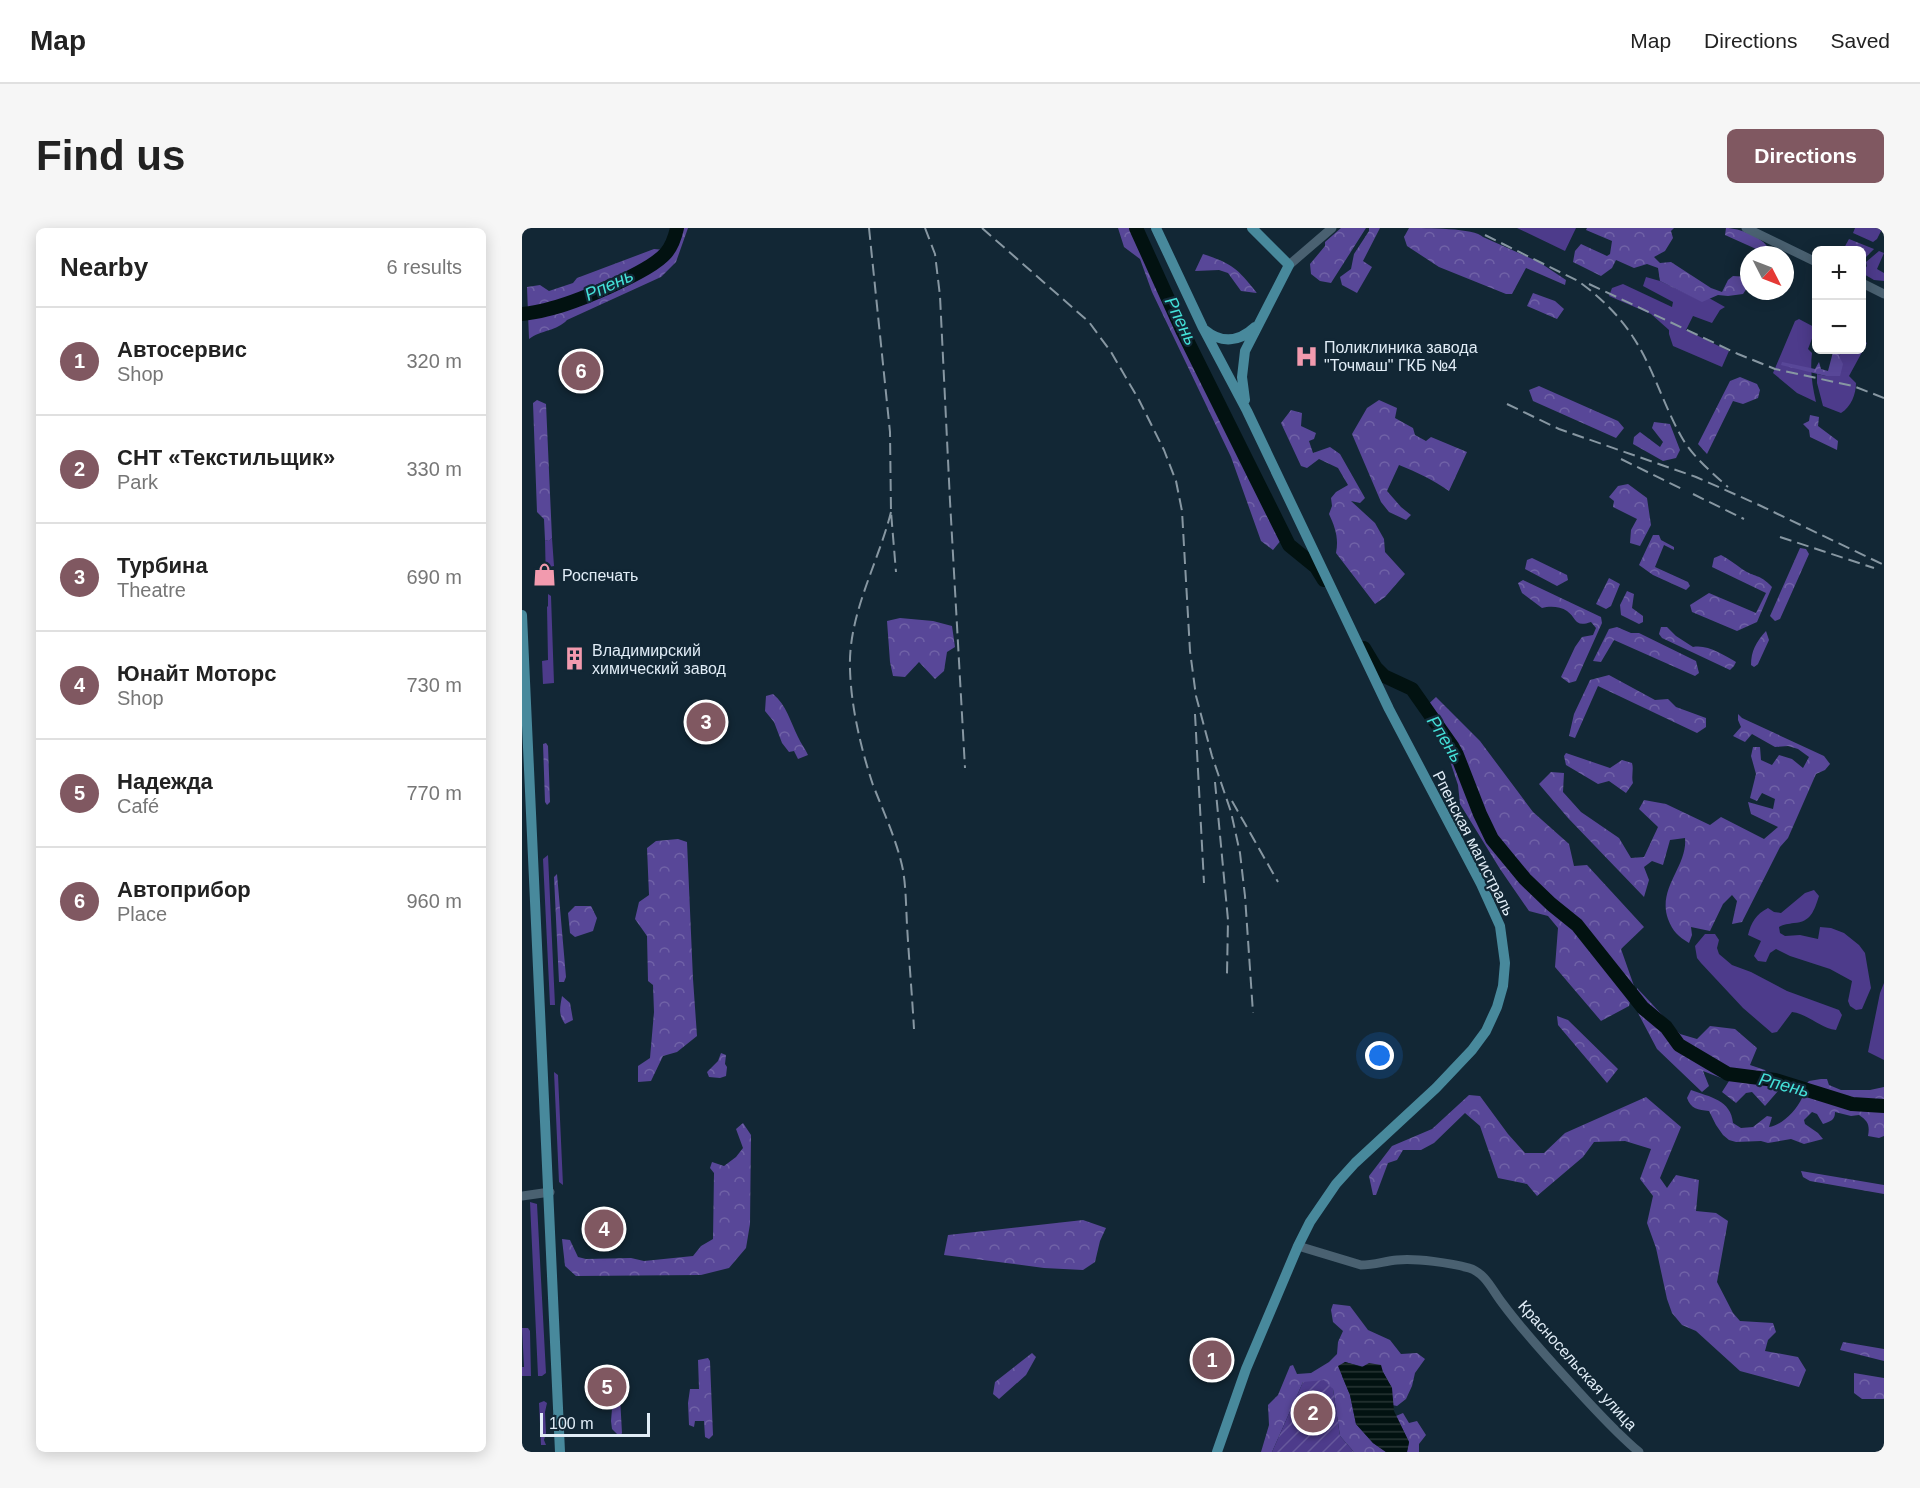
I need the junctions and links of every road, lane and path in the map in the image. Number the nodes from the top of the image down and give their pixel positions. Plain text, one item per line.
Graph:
1 (1252, 228) edge
2 (1332, 228) edge
3 (1746, 228) edge
4 (1159, 231) edge
5 (1812, 260) edge
6 (1289, 265) junction
7 (1866, 285) edge
8 (1884, 294) edge
9 (1257, 324) junction
10 (1203, 328) junction
11 (1247, 411) junction
12 (522, 615) edge
13 (525, 702) edge
14 (550, 1192) junction
15 (522, 1196) edge
16 (1298, 1246) junction
17 (1634, 1451) edge
18 (560, 1452) edge
19 (1217, 1452) edge

1 - 6 main road
2 - 6 street
3 - 5 street
4 - 10 main road, Рпенская магистраль
6 - 9 main road, Рпенская магистраль
7 - 8 street
9 - 10 main road, Рпенская магистраль
9 - 11 main road, Рпенская магистраль
10 - 11 main road, Рпенская магистраль
11 - 16 main road, Рпенская магистраль
12 - 13 main road
13 - 14 main road
14 - 15 street
14 - 18 main road
16 - 17 street, Красносельская улица
16 - 19 main road, Рпенская магистраль

